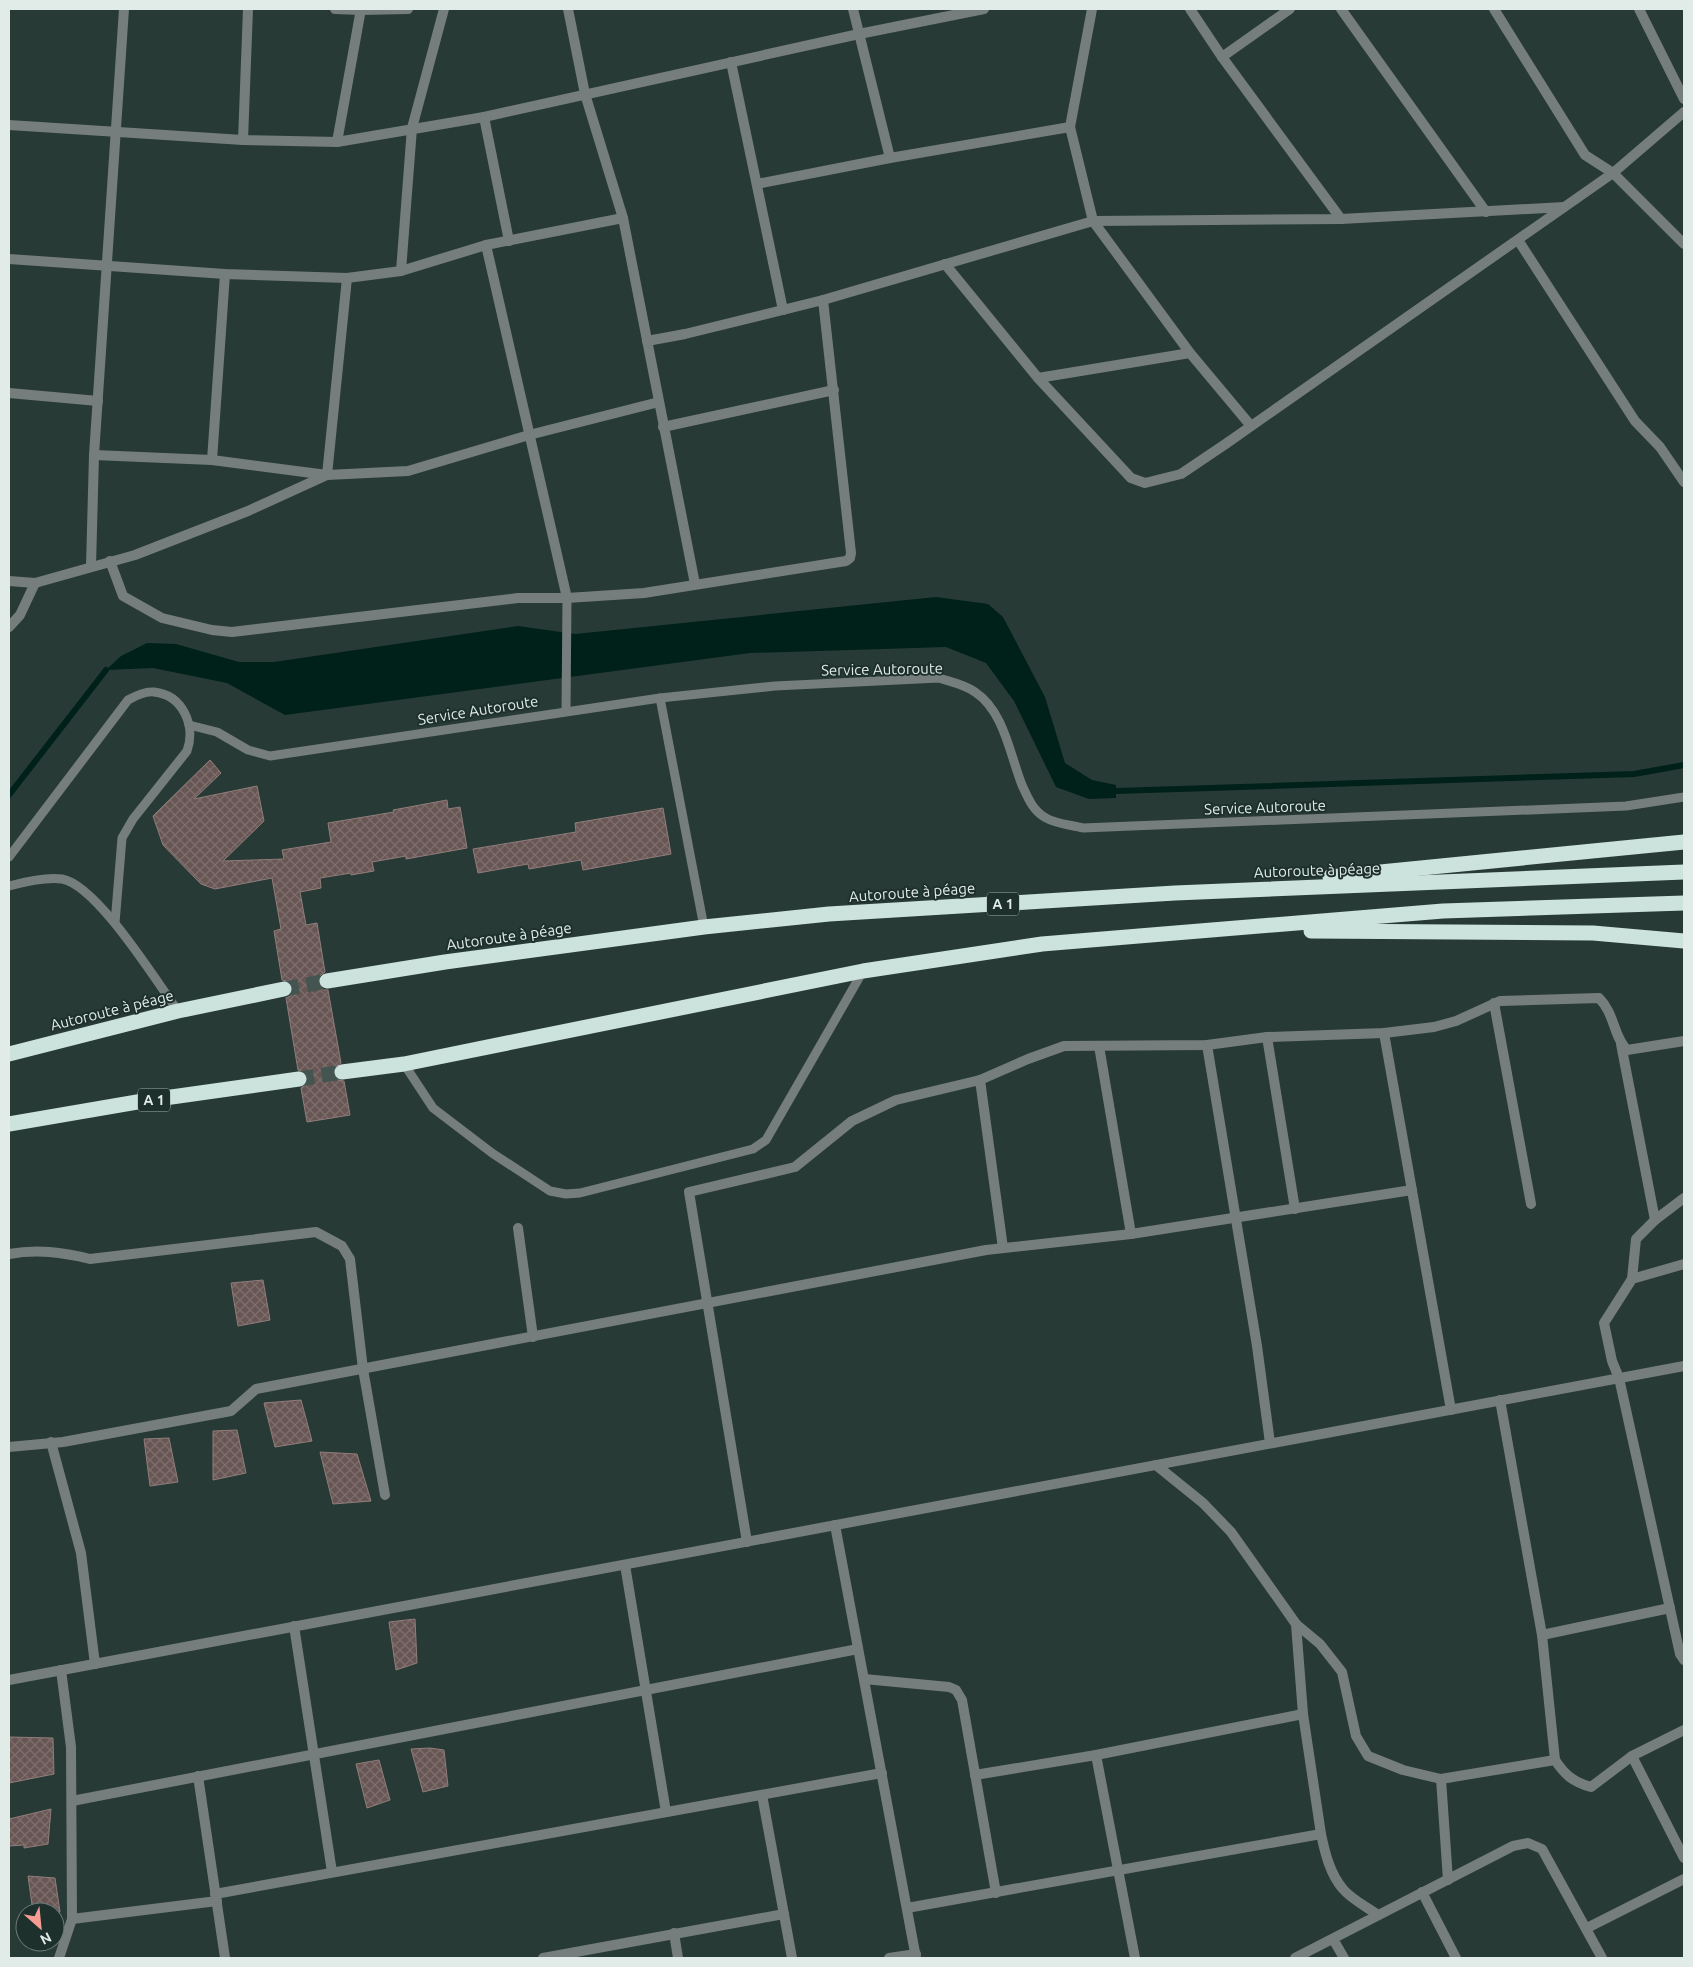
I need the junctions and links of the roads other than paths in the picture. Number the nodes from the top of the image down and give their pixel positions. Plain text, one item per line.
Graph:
1 (124, 9) edge
2 (248, 9) edge
3 (334, 9) edge
4 (408, 9) edge
5 (444, 9) edge
6 (568, 9) edge
7 (853, 9) edge
8 (984, 9) edge
9 (1092, 9) edge
10 (1190, 9) edge
11 (1290, 9) edge
12 (1341, 9) edge
13 (1494, 9) edge
14 (1639, 9) edge
15 (361, 10) edge
16 (859, 34) junction
17 (1222, 57) junction
18 (731, 62) junction
19 (586, 94) junction
20 (1684, 99) edge
21 (1684, 112) edge
22 (484, 117) junction
23 (9, 125) edge
24 (1070, 127) junction
25 (412, 128) junction
26 (116, 132) junction
27 (243, 140) junction
28 (337, 142) junction
29 (890, 158) junction
30 (1613, 173) junction
31 (757, 184) junction
32 (1565, 207) junction
33 (1486, 212) junction
34 (623, 218) junction
35 (1341, 219) junction
36 (1093, 221) junction
37 (1518, 240) junction
38 (509, 241) junction
39 (1684, 244) edge
40 (486, 245) junction
41 (9, 259) edge
42 (944, 264) junction
43 (107, 266) junction
44 (401, 271) junction
45 (225, 274) junction
46 (347, 278) junction
47 (823, 300) junction
48 (783, 310) junction
49 (647, 341) junction
50 (1190, 353) junction
51 (1038, 378) junction
52 (834, 390) junction
53 (9, 392) edge
54 (98, 401) junction
55 (659, 402) junction
56 (663, 426) junction
57 (1251, 426) junction
58 (529, 435) junction
59 (94, 455) junction
60 (212, 460) junction
61 (327, 475) junction
62 (1684, 482) edge
63 (110, 561) junction
64 (91, 566) junction
65 (9, 581) edge
66 (35, 584) junction
67 (695, 584) junction
68 (566, 598) junction
69 (9, 627) edge
70 (660, 698) junction
71 (566, 711) junction
72 (189, 725) junction
73 (1684, 797) edge
74 (1684, 842) edge
75 (9, 857) edge
76 (1684, 872) edge
77 (9, 886) edge
78 (1176, 893) junction
79 (1684, 903) edge
80 (114, 923) junction
81 (704, 927) junction
82 (1212, 931) junction
83 (1684, 941) edge
84 (863, 971) junction
85 (327, 982) tunnel mouth
86 (284, 989) tunnel mouth
87 (1494, 1003) junction
88 (178, 1011) junction
89 (1384, 1033) junction
90 (1267, 1038) junction
91 (1684, 1041) edge
92 (1621, 1044) junction
93 (1207, 1045) junction
94 (1099, 1046) junction
95 (9, 1054) edge
96 (404, 1064) junction
97 (342, 1072) tunnel mouth
98 (299, 1079) tunnel mouth
99 (980, 1080) junction
100 (9, 1124) edge
101 (1412, 1190) junction
102 (1684, 1198) edge
103 (1531, 1204) dead end
104 (1295, 1209) junction
105 (1235, 1218) junction
106 (1655, 1220) junction
107 (518, 1228) dead end
108 (1131, 1234) junction
109 (1003, 1248) junction
110 (9, 1254) edge
111 (1684, 1264) edge
112 (1632, 1279) junction
113 (708, 1303) junction
114 (533, 1337) junction
115 (1684, 1366) edge
116 (363, 1369) junction
117 (1619, 1378) junction
118 (1500, 1400) junction
119 (1451, 1410) junction
120 (51, 1442) junction
121 (1270, 1444) junction
122 (9, 1447) edge
123 (1156, 1465) junction
124 (385, 1495) dead end
125 (835, 1525) junction
126 (747, 1542) junction
127 (625, 1564) junction
128 (1670, 1608) junction
129 (1296, 1624) junction
130 (294, 1626) junction
131 (1542, 1635) junction
132 (858, 1649) junction
133 (1684, 1660) edge
134 (95, 1664) junction
135 (61, 1670) junction
136 (864, 1679) junction
137 (9, 1680) edge
138 (646, 1690) junction
139 (1303, 1714) junction
140 (1684, 1730) edge
141 (314, 1754) junction
142 (1096, 1754) junction
143 (1632, 1756) junction
144 (1555, 1760) junction
145 (882, 1773) junction
146 (975, 1775) junction
147 (198, 1776) junction
148 (1441, 1779) junction
149 (762, 1795) junction
150 (72, 1801) junction
151 (666, 1812) junction
152 (1321, 1834) junction
153 (1684, 1858) edge
154 (1118, 1871) junction
155 (332, 1872) junction
156 (1684, 1879) edge
157 (1448, 1880) junction
158 (996, 1892) junction
159 (1422, 1892) junction
160 (216, 1897) junction
161 (907, 1908) junction
162 (784, 1914) junction
163 (1378, 1915) junction
164 (72, 1919) junction
165 (1587, 1928) junction
166 (674, 1933) junction
167 (1333, 1939) junction
168 (916, 1956) edge
169 (59, 1958) edge
170 (225, 1958) edge
171 (543, 1958) edge
172 (678, 1958) edge
173 (792, 1958) edge
174 (889, 1958) edge
175 (1135, 1958) edge
176 (1295, 1958) edge
177 (1344, 1958) edge
178 (1456, 1958) edge
179 (1602, 1958) edge

1 - 26 street
2 - 27 street
3 - 15 street
4 - 15 street
5 - 25 street
6 - 19 street
7 - 16 street
8 - 16 street
9 - 24 street
10 - 17 street
11 - 17 street
12 - 33 street
13 - 30 street
14 - 20 street
15 - 28 street
16 - 18 street
16 - 29 street
17 - 35 street
18 - 19 street
18 - 31 street
19 - 22 street
19 - 34 street
21 - 30 street
22 - 25 street
22 - 38 street
23 - 26 street
24 - 29 street
24 - 36 street
25 - 28 street
25 - 44 street
26 - 27 street
26 - 43 street
27 - 28 street
29 - 31 street
30 - 32 street
30 - 39 street
31 - 48 street
32 - 33 street
32 - 37 street
33 - 35 street
34 - 38 street
34 - 49 street
35 - 36 street
36 - 42 street
36 - 50 street
37 - 57 street
37 - 62 street
38 - 40 street
40 - 44 street
40 - 58 street
41 - 43 street
42 - 47 street
42 - 51 street
43 - 45 street
43 - 54 street
44 - 46 street
45 - 46 street
45 - 60 street
46 - 61 street
47 - 48 street
47 - 52 street
48 - 49 street
49 - 55 street
50 - 51 street
50 - 57 street
51 - 57 street
52 - 56 street
52 - 67 street
53 - 54 street
54 - 59 street
55 - 56 street
55 - 58 street
56 - 67 street
58 - 61 street
58 - 68 street
59 - 60 street
59 - 64 street
60 - 61 street
61 - 63 street
63 - 64 street
63 - 68 street
64 - 66 street
65 - 66 street
66 - 69 street
67 - 68 street
68 - 71 lane
70 - 71 lane, Service Autoroute
70 - 73 lane, Service Autoroute
70 - 81 lane
71 - 72 lane, Service Autoroute
72 - 75 lane
72 - 80 lane
74 - 78 highway
76 - 78 highway, Autoroute à péage / A 1
77 - 80 lane
78 - 81 highway, Autoroute à péage / A 1
79 - 82 highway
80 - 88 lane
81 - 85 highway, Autoroute à péage / A 1
82 - 83 highway
82 - 84 highway
84 - 96 highway
84 - 96 lane
86 - 88 highway, Autoroute à péage
87 - 89 street
87 - 92 street
87 - 103 street
88 - 95 highway, Autoroute à péage
89 - 90 street
89 - 101 street
90 - 93 street
90 - 104 street
91 - 92 street
92 - 106 street
93 - 94 street
93 - 105 street
94 - 99 street
94 - 108 street
96 - 97 highway
98 - 100 highway, A 1
99 - 109 street
99 - 113 street
101 - 104 street
101 - 119 street
102 - 106 street
104 - 105 street
105 - 108 street
105 - 121 street
106 - 112 street
107 - 114 street
108 - 109 street
109 - 113 street
110 - 116 street
111 - 112 street
112 - 117 street
113 - 114 street
113 - 126 street
114 - 116 street
115 - 117 street
116 - 120 street
116 - 124 street
117 - 118 street
117 - 128 street
118 - 119 street
118 - 131 street
119 - 121 street
120 - 122 street
120 - 134 street
121 - 123 street
123 - 125 street
123 - 129 street
125 - 126 street
125 - 132 street
126 - 127 street
127 - 130 street
127 - 138 street
128 - 131 street
128 - 133 street
129 - 139 street
129 - 148 street
130 - 134 street
130 - 141 street
131 - 144 street
132 - 136 street
132 - 138 street
134 - 135 street
135 - 137 street
135 - 150 street
136 - 145 street
136 - 146 street
138 - 141 street
138 - 151 street
139 - 142 street
139 - 152 street
140 - 143 street
141 - 147 street
141 - 155 street
142 - 146 street
142 - 154 street
143 - 144 street
143 - 153 street
144 - 148 street
145 - 149 street
145 - 161 street
146 - 158 street
147 - 150 street
147 - 160 street
148 - 157 street
149 - 151 street
149 - 162 street
150 - 164 street
151 - 155 street
152 - 154 street
152 - 163 street
154 - 158 street
154 - 175 street
155 - 160 street
156 - 165 street
157 - 159 street
157 - 165 street
158 - 161 street
159 - 163 street
159 - 178 street
160 - 164 street
160 - 170 street
161 - 168 street
162 - 166 street
162 - 173 street
163 - 167 street
164 - 169 street
165 - 179 street
166 - 171 street
166 - 172 street
167 - 176 street
167 - 177 street
168 - 174 street

